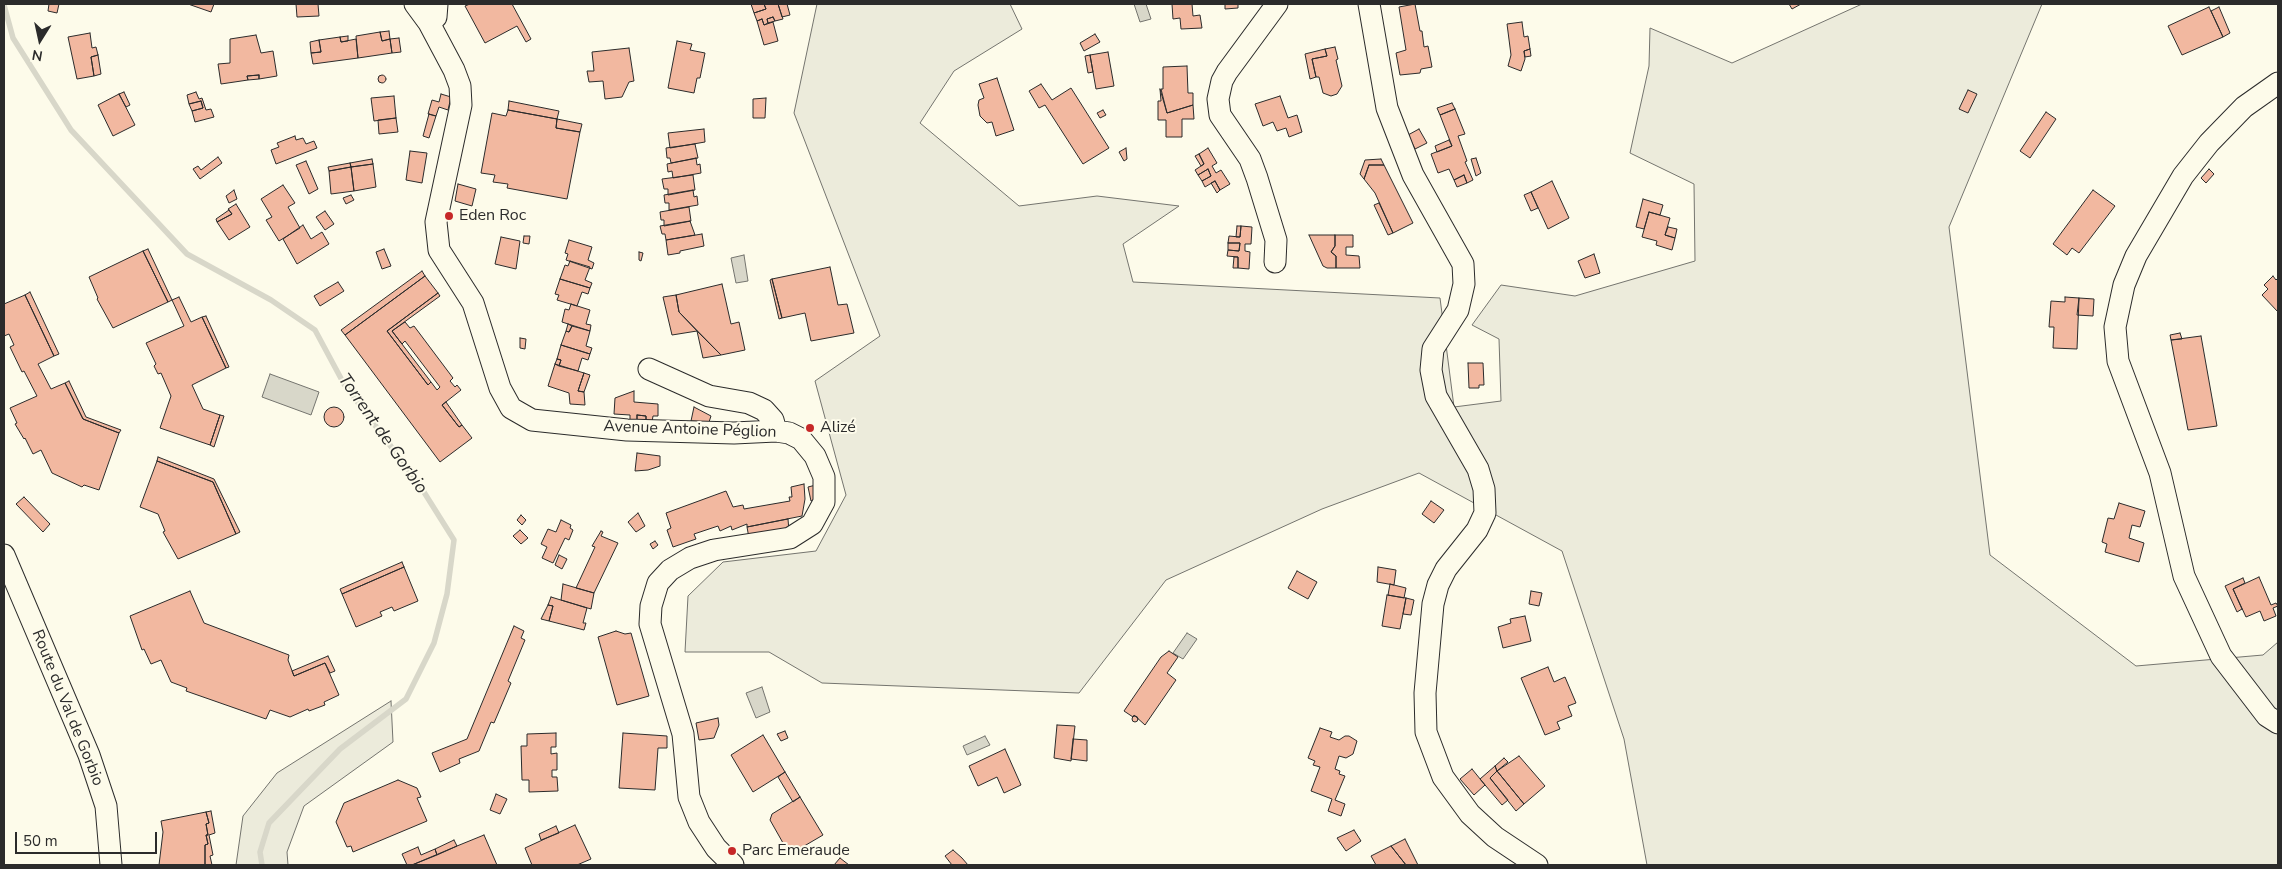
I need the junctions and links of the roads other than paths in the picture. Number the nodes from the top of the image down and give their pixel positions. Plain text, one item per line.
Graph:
1 (415, 4) edge
2 (1276, 4) edge
3 (1369, 4) edge
4 (433, 13) edge
5 (2278, 82) edge
6 (1275, 262) dead end
7 (649, 369) dead end
8 (776, 431) junction
9 (4, 555) edge
10 (2278, 723) edge
11 (111, 865) edge
12 (733, 865) edge
13 (1537, 865) edge

1 - 4 street, Avenue Antoine Péglion
2 - 6 street
3 - 13 street
4 - 8 street, Avenue Antoine Péglion
5 - 10 street
7 - 8 street
8 - 12 street, Avenue Antoine Péglion
9 - 11 street, Route du Val de Gorbio

